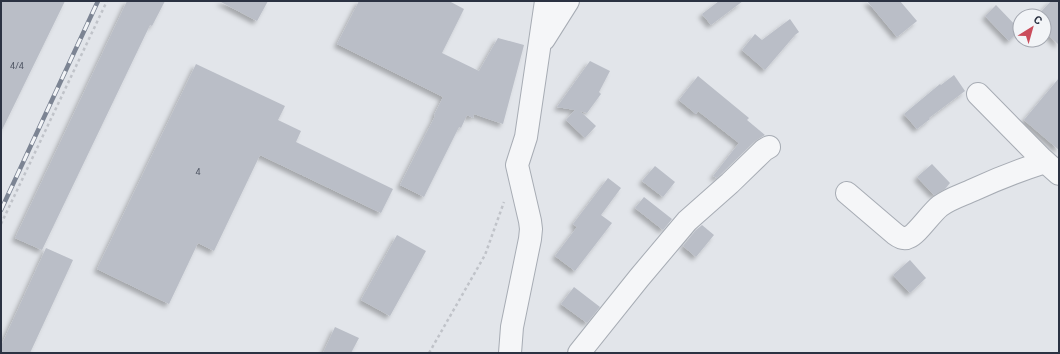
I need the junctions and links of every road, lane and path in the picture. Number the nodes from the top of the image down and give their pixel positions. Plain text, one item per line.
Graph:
1 (107, 1) edge
2 (546, 1) edge
3 (568, 1) edge
4 (539, 48) junction
5 (978, 94) dead end
6 (769, 146) dead end
7 (1052, 168) edge
8 (846, 193) dead end
9 (504, 200) dead end
10 (1, 224) edge
11 (429, 353) edge
12 (510, 353) edge
13 (579, 353) edge

1 - 10 path
2 - 4 street
3 - 4 street
4 - 12 street
5 - 7 street
6 - 13 street
7 - 8 street
9 - 11 path

